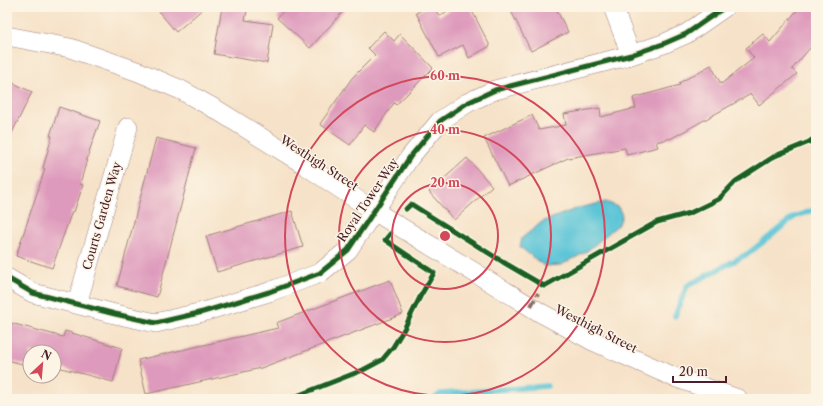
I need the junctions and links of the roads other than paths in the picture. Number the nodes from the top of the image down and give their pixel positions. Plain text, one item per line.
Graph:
1 (613, 7) edge
2 (725, 7) edge
3 (7, 36) edge
4 (631, 55) junction
5 (128, 127) dead end
6 (374, 211) junction
7 (7, 278) edge
8 (77, 304) junction
9 (738, 399) edge

1 - 4 street
2 - 4 street, Royal Tower Way
3 - 6 street, Westhigh Street
4 - 6 street, Royal Tower Way
5 - 8 street, Courts Garden Way
6 - 8 street, Royal Tower Way
6 - 9 street, Westhigh Street
7 - 8 street, Royal Tower Way

